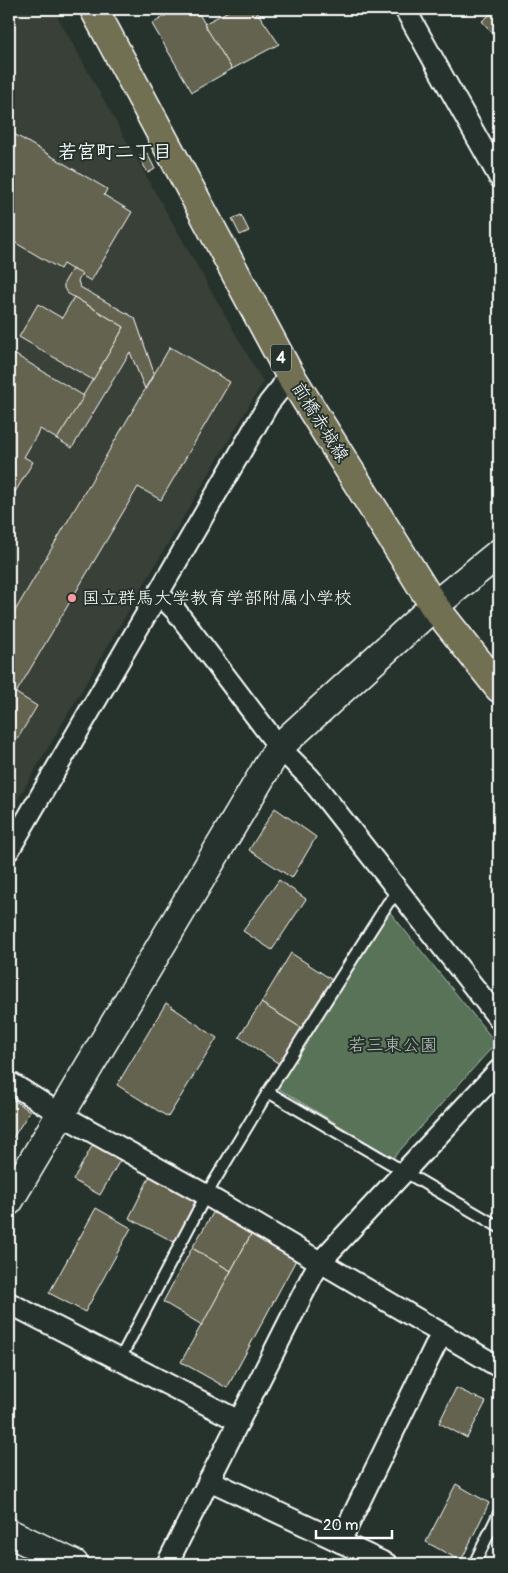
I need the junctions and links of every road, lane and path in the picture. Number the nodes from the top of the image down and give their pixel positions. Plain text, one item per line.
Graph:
1 (94, 9) edge
2 (405, 9) edge
3 (499, 177) edge
4 (288, 373) junction
5 (499, 553) edge
6 (157, 596) junction
7 (434, 606) junction
8 (499, 688) edge
9 (279, 747) junction
10 (9, 850) edge
11 (399, 892) junction
12 (499, 1019) edge
13 (499, 1070) edge
14 (9, 1082) edge
15 (268, 1092) junction
16 (60, 1114) junction
17 (405, 1171) junction
18 (206, 1195) junction
19 (9, 1201) edge
20 (499, 1227) edge
21 (320, 1262) junction
22 (9, 1303) edge
23 (443, 1334) junction
24 (120, 1359) junction
25 (499, 1367) edge
26 (239, 1422) junction
27 (209, 1480) junction
28 (499, 1513) edge
29 (9, 1533) edge
30 (340, 1542) junction
31 (74, 1564) edge
32 (167, 1564) edge
33 (387, 1564) edge
34 (474, 1564) edge

1 - 4 main road, 前橋赤城線 / 4
2 - 3 street
4 - 6 street
4 - 7 main road, 前橋赤城線 / 4
5 - 7 street
6 - 9 street
6 - 10 street
7 - 8 main road, 前橋赤城線 / 4
7 - 9 street
9 - 11 street
9 - 16 street
11 - 12 street
11 - 15 lane
13 - 17 street
14 - 16 street
15 - 17 lane
15 - 18 lane
16 - 18 street
16 - 19 street
17 - 20 lane
17 - 21 street
18 - 21 street
18 - 24 lane
21 - 23 street
21 - 26 street
22 - 24 street
23 - 25 street
23 - 30 street
24 - 26 street
26 - 27 street
27 - 30 street
27 - 32 street
28 - 34 lane
29 - 31 street
30 - 33 street

